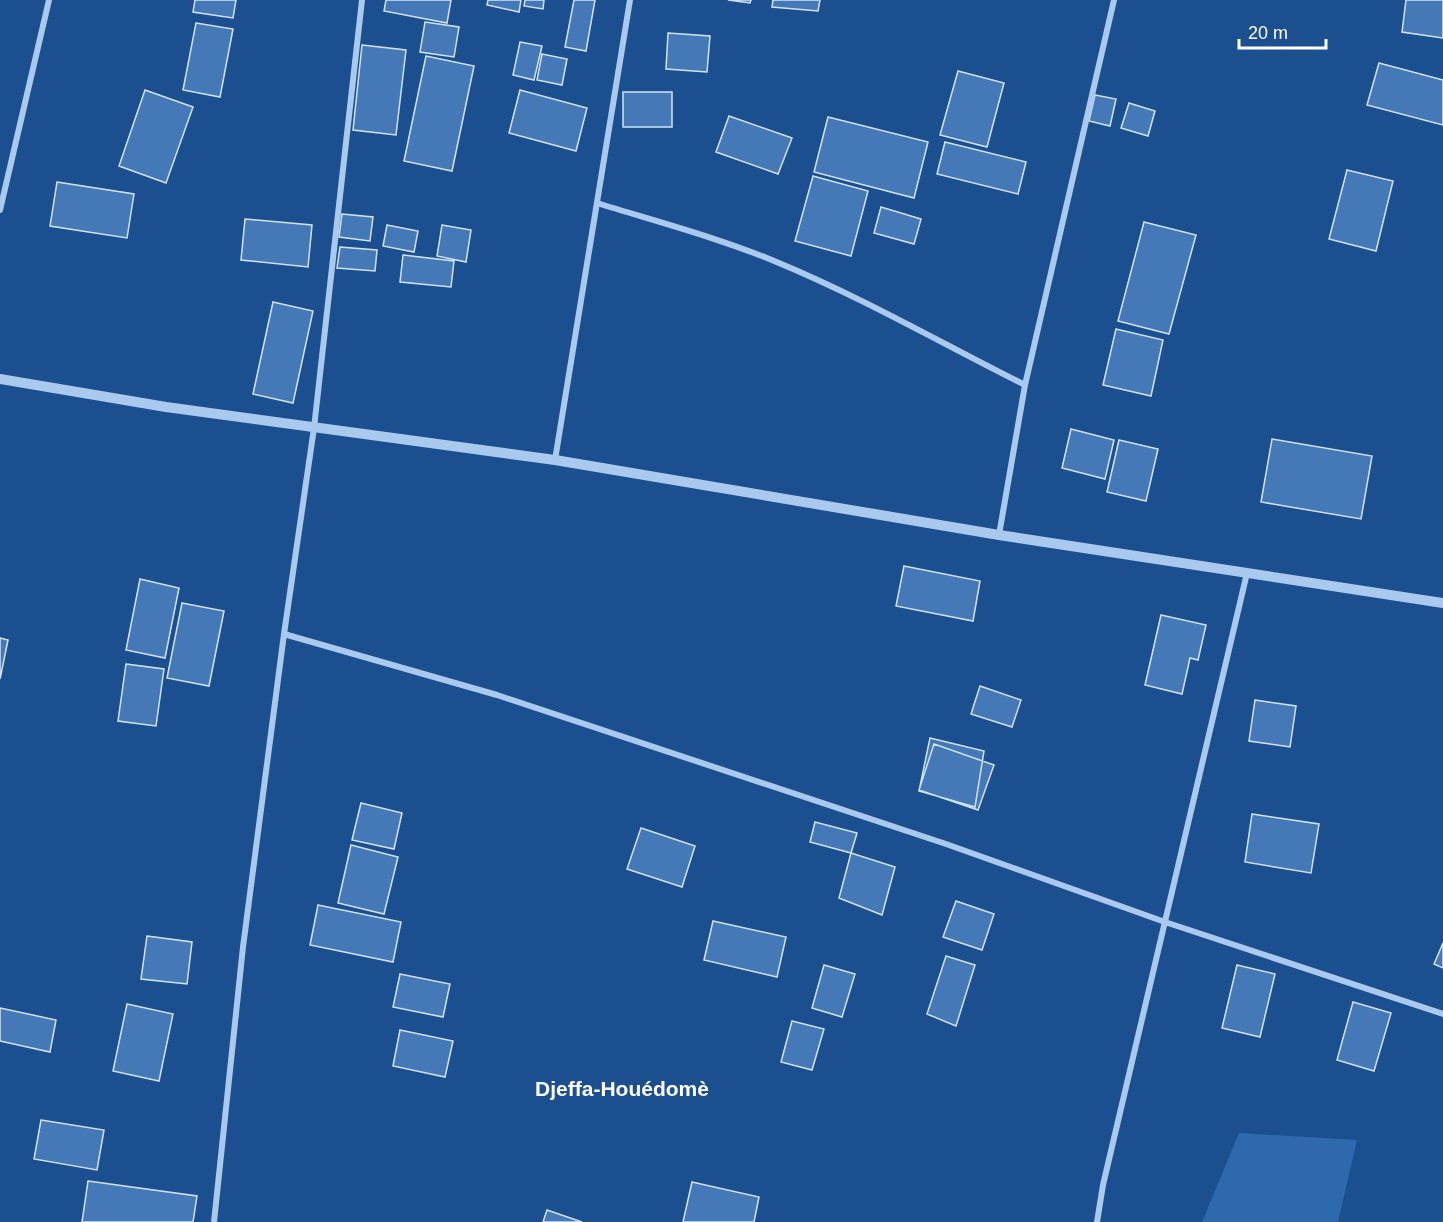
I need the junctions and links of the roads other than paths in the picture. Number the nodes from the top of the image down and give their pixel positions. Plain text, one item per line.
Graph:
1 (49, 0) edge
2 (363, 0) edge
3 (630, 0) edge
4 (1114, 0) edge
5 (597, 203) junction
6 (0, 210) edge
7 (0, 379) edge
8 (1025, 385) junction
9 (314, 428) junction
10 (555, 460) junction
11 (999, 535) junction
12 (1247, 573) junction
13 (1443, 603) edge
14 (284, 634) junction
15 (1165, 922) junction
16 (1443, 1014) edge
17 (214, 1222) edge
18 (1097, 1222) edge

1 - 6 street
2 - 9 street
3 - 5 street
4 - 8 street
5 - 8 street
5 - 10 street
7 - 9 street
8 - 11 street
9 - 10 street
9 - 14 street
10 - 11 street
11 - 12 street
12 - 13 street
12 - 15 street
14 - 15 street
14 - 17 street
15 - 16 street
15 - 18 street

